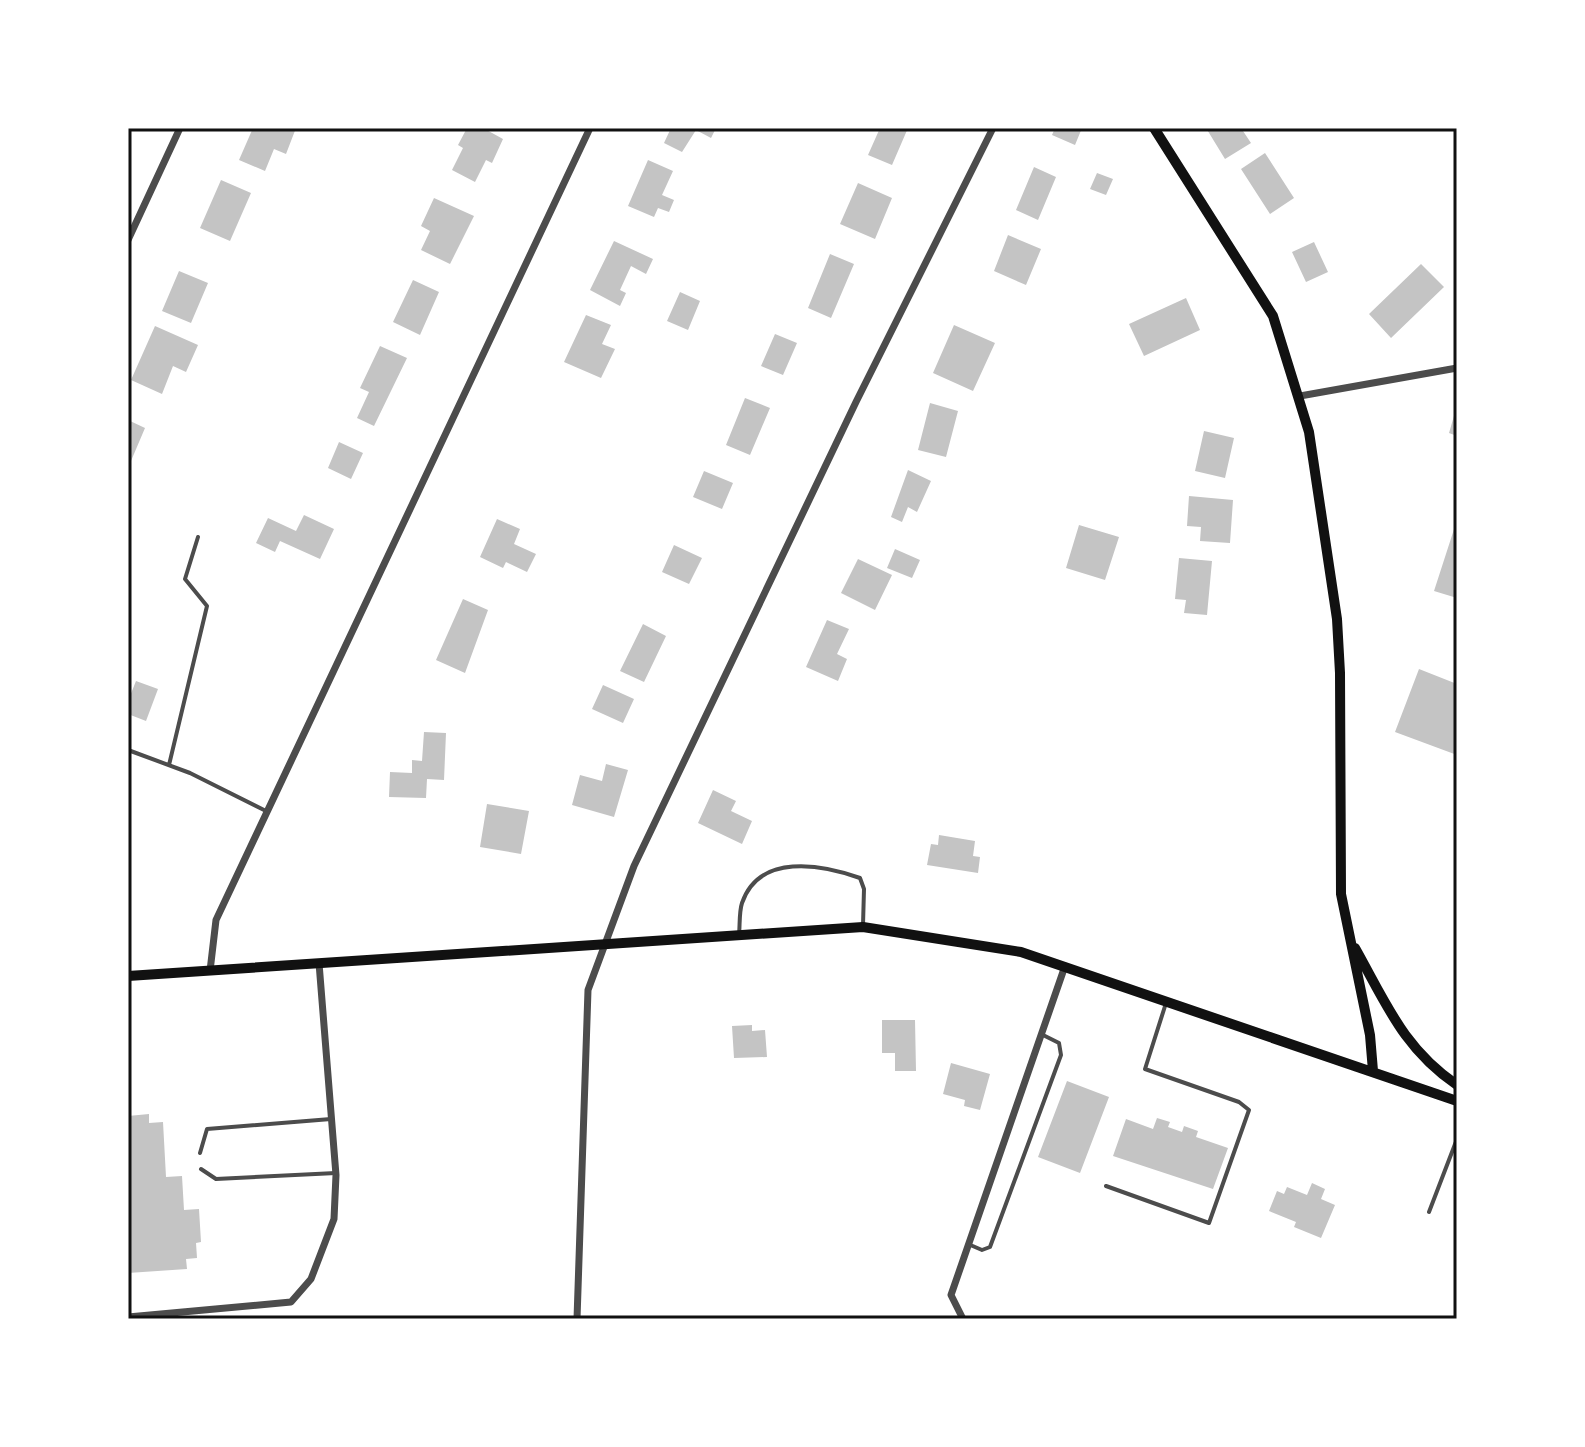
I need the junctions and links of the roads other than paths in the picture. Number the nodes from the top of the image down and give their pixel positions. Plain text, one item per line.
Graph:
1 (180, 128) edge
2 (590, 128) edge
3 (993, 128) edge
4 (1154, 128) edge
5 (128, 240) edge
6 (1457, 368) edge
7 (1300, 396) junction
8 (198, 537) dead end
9 (128, 750) edge
10 (169, 765) junction
11 (266, 811) junction
12 (863, 927) junction
13 (739, 936) junction
14 (1349, 937) junction
15 (607, 944) junction
16 (319, 963) junction
17 (1065, 966) junction
18 (210, 971) junction
19 (128, 976) edge
20 (1167, 1000) junction
21 (1041, 1034) junction
22 (1373, 1071) junction
23 (1457, 1085) edge
24 (1457, 1101) edge
25 (331, 1119) junction
26 (1457, 1139) edge
27 (200, 1153) dead end
28 (201, 1169) dead end
29 (336, 1173) junction
30 (1106, 1186) dead end
31 (1429, 1212) dead end
32 (968, 1244) junction
33 (128, 1317) edge
34 (577, 1319) edge
35 (963, 1319) edge

1 - 5 street
2 - 11 street
3 - 15 street
4 - 7 main road
6 - 7 street
7 - 14 main road
8 - 10 lane
9 - 10 lane
10 - 11 lane
11 - 18 street
12 - 13 main road
12 - 13 lane
12 - 17 main road
13 - 15 main road
14 - 22 main road
14 - 23 main road
15 - 16 main road
15 - 34 street
16 - 18 main road
16 - 25 street
17 - 20 main road
17 - 21 street
18 - 19 main road
20 - 22 main road
20 - 30 lane
21 - 32 street
21 - 32 lane
22 - 24 main road
25 - 27 lane
25 - 29 street
26 - 31 lane
28 - 29 lane
29 - 33 street
32 - 35 street

